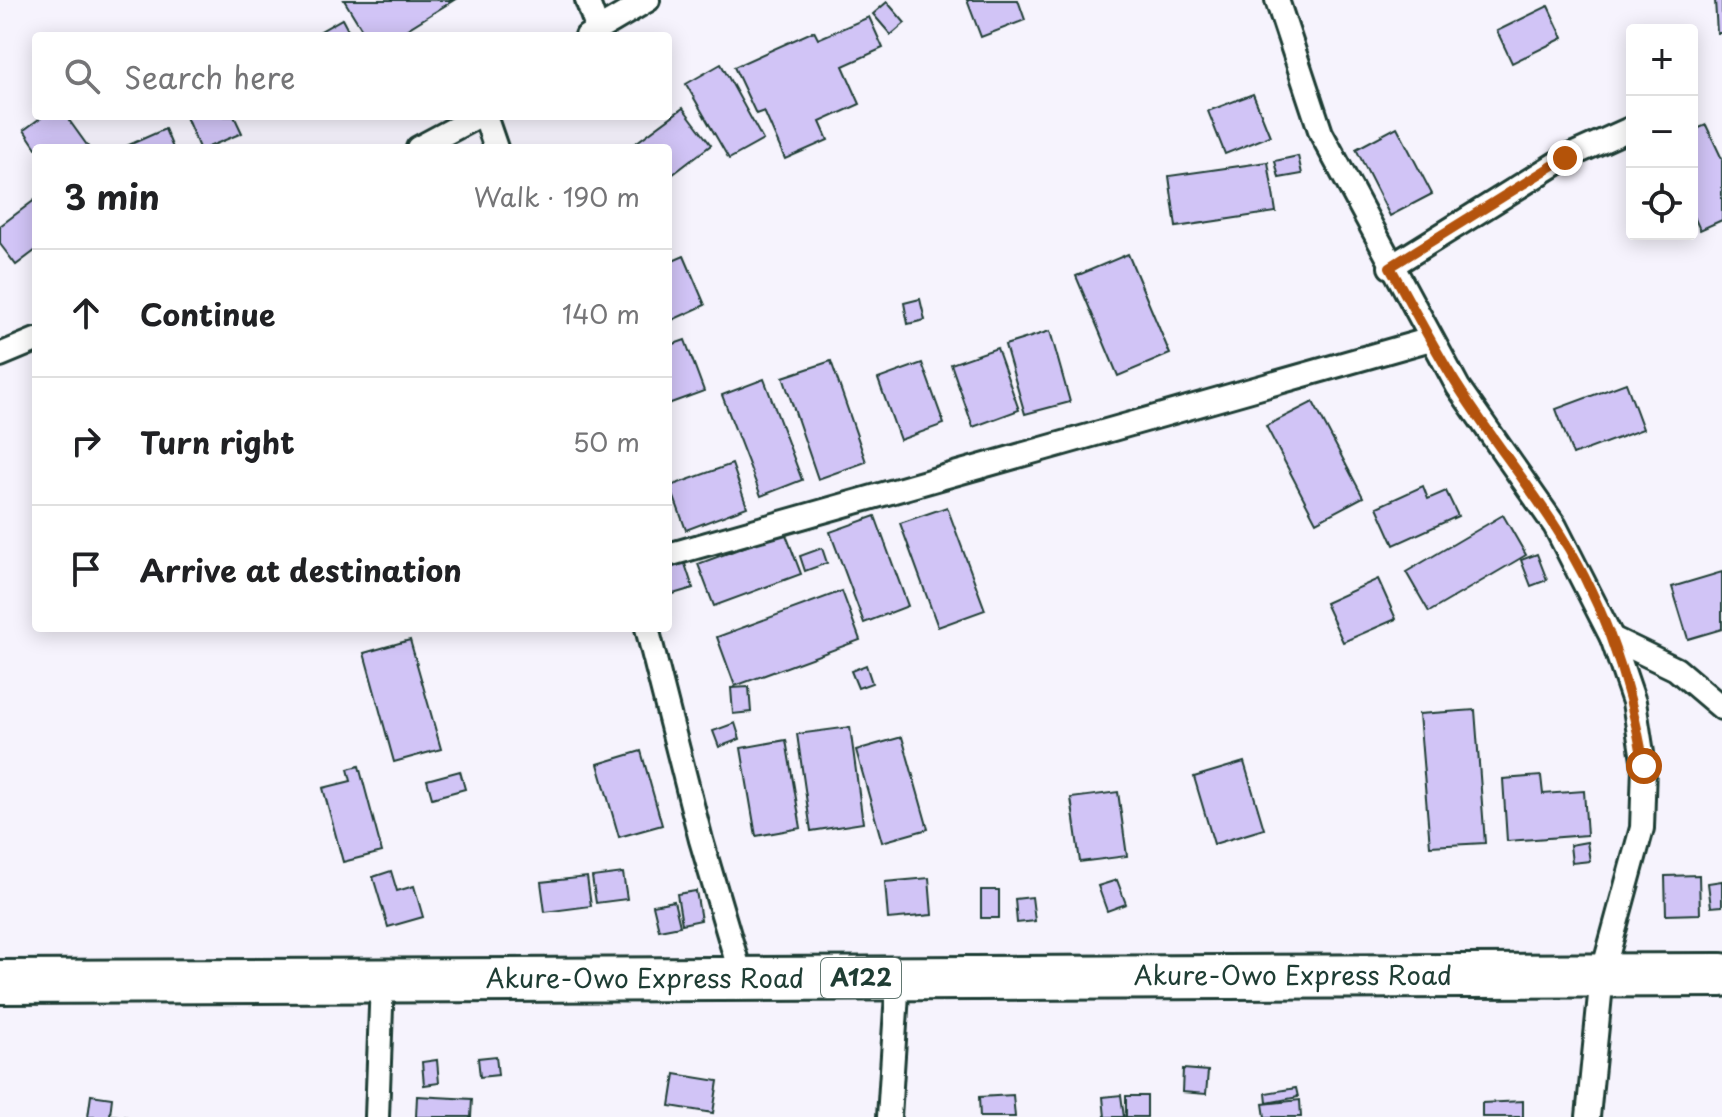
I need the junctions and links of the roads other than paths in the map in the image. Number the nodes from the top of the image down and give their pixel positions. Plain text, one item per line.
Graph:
1 (587, 0) edge
2 (648, 0) edge
3 (1277, 0) edge
4 (592, 32) edge
5 (470, 120) edge
6 (486, 120) edge
7 (1626, 131) edge
8 (426, 144) edge
9 (495, 144) edge
10 (1390, 267) junction
11 (1431, 339) junction
12 (32, 342) edge
13 (0, 355) edge
14 (672, 554) edge
15 (648, 632) edge
16 (1612, 638) junction
17 (1722, 708) edge
18 (1602, 975) junction
19 (1722, 975) edge
20 (898, 978) junction
21 (742, 979) junction
22 (382, 980) junction
23 (0, 982) edge
24 (377, 1117) edge
25 (889, 1117) edge
26 (1588, 1117) edge

1 - 4 street
2 - 4 street
3 - 10 street
5 - 8 street
6 - 9 street
7 - 10 street
10 - 11 street
11 - 14 street
11 - 16 street
12 - 13 street
15 - 21 street
16 - 17 street
16 - 18 street
18 - 19 highway, Akure-Owo Express Road / A122
18 - 20 highway, Akure-Owo Express Road / A122
18 - 26 street
20 - 21 highway, Akure-Owo Express Road / A122
20 - 25 street
21 - 22 highway, Akure-Owo Express Road / A122
22 - 23 highway, Akure-Owo Express Road / A122
22 - 24 street

